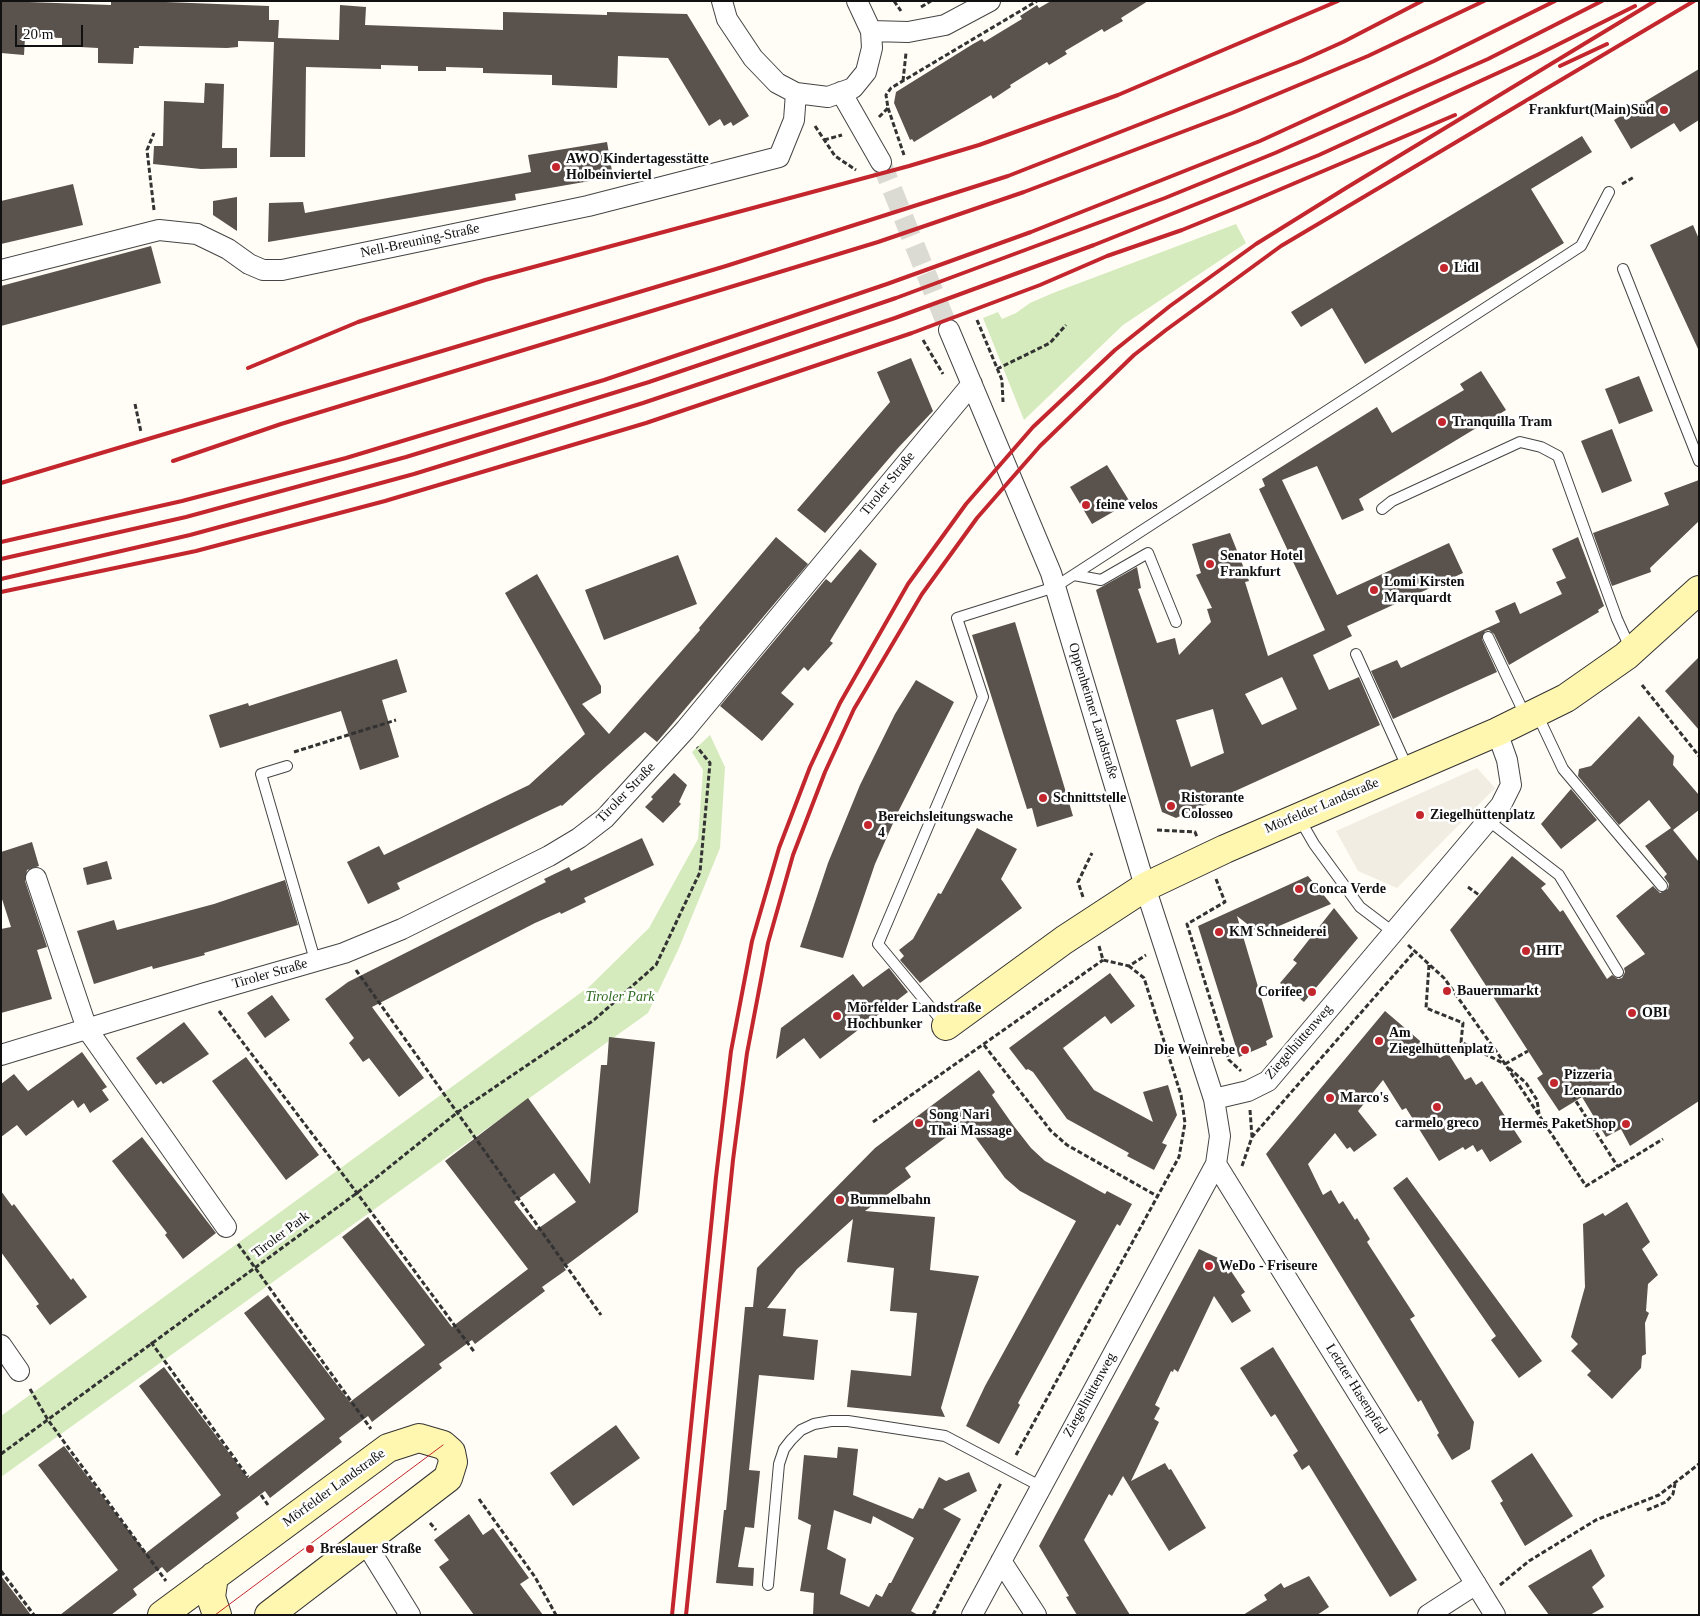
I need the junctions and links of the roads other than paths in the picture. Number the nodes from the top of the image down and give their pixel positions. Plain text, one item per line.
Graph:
1 (722, 1) edge
2 (857, 1) edge
3 (990, 1) edge
4 (871, 31) junction
5 (841, 92) junction
6 (796, 93) junction
7 (881, 162) tunnel mouth
8 (1609, 192) dead end
9 (1623, 269) dead end
10 (1, 270) edge
11 (949, 330) tunnel mouth
12 (972, 384) junction
13 (1699, 461) edge
14 (1382, 509) dead end
15 (1074, 575) junction
16 (1055, 587) junction
17 (1699, 590) edge
18 (1176, 622) dead end
19 (1488, 637) dead end
20 (1632, 650) junction
21 (1356, 654) dead end
22 (1532, 716) junction
23 (1497, 732) junction
24 (287, 766) road end
25 (1408, 769) junction
26 (1298, 816) junction
27 (1489, 821) junction
28 (36, 878) dead end
29 (1662, 886) dead end
30 (1146, 888) junction
31 (1392, 932) junction
32 (315, 960) junction
33 (1618, 972) dead end
34 (946, 1026) joint
35 (87, 1029) junction
36 (1, 1055) edge
37 (1214, 1099) junction
38 (1216, 1164) junction
39 (226, 1227) road end
40 (1, 1345) edge
41 (19, 1371) road end
42 (1040, 1486) junction
43 (365, 1542) junction
44 (1002, 1560) junction
45 (214, 1576) junction
46 (768, 1585) dead end
47 (1485, 1599) edge
48 (162, 1615) edge
49 (217, 1615) edge
50 (268, 1615) edge
51 (410, 1615) edge
52 (972, 1615) edge
53 (1036, 1615) edge
54 (1428, 1615) edge

1 - 6 street
2 - 4 street
3 - 4 street
4 - 5 street
5 - 6 street
5 - 7 street
6 - 10 street, Nell-Breuning-Straße
8 - 15 lane
9 - 13 lane
11 - 12 street, Oppenheimer Landstraße
12 - 16 street, Oppenheimer Landstraße
12 - 32 street, Tiroler Straße
14 - 20 lane
15 - 16 lane
15 - 18 lane
16 - 30 street, Oppenheimer Landstraße
16 - 34 lane
17 - 20 main road, Mörfelder Landstraße
19 - 22 lane
20 - 22 main road, Mörfelder Landstraße
21 - 25 lane
22 - 23 main road, Mörfelder Landstraße
22 - 29 lane
23 - 25 main road, Mörfelder Landstraße
23 - 27 street, Ziegelhüttenweg
24 - 32 lane
25 - 26 main road, Mörfelder Landstraße
26 - 30 main road, Mörfelder Landstraße
26 - 31 lane
27 - 31 street, Ziegelhüttenweg
27 - 33 lane
28 - 35 street
30 - 34 main road, Mörfelder Landstraße
30 - 37 street, Oppenheimer Landstraße
31 - 37 street, Ziegelhüttenweg
32 - 35 street, Tiroler Straße
35 - 36 street, Tiroler Straße
35 - 39 street
37 - 38 street, Ziegelhüttenweg
38 - 42 street, Ziegelhüttenweg
38 - 47 street, Letzter Hasenpfad
40 - 41 street
42 - 44 street, Ziegelhüttenweg
42 - 46 lane
43 - 45 main road, Mörfelder Landstraße
43 - 50 main road, Mörfelder Landstraße
43 - 51 street
44 - 52 street, Ziegelhüttenweg
44 - 53 street
45 - 48 main road, Mörfelder Landstraße
45 - 49 main road
47 - 54 street

